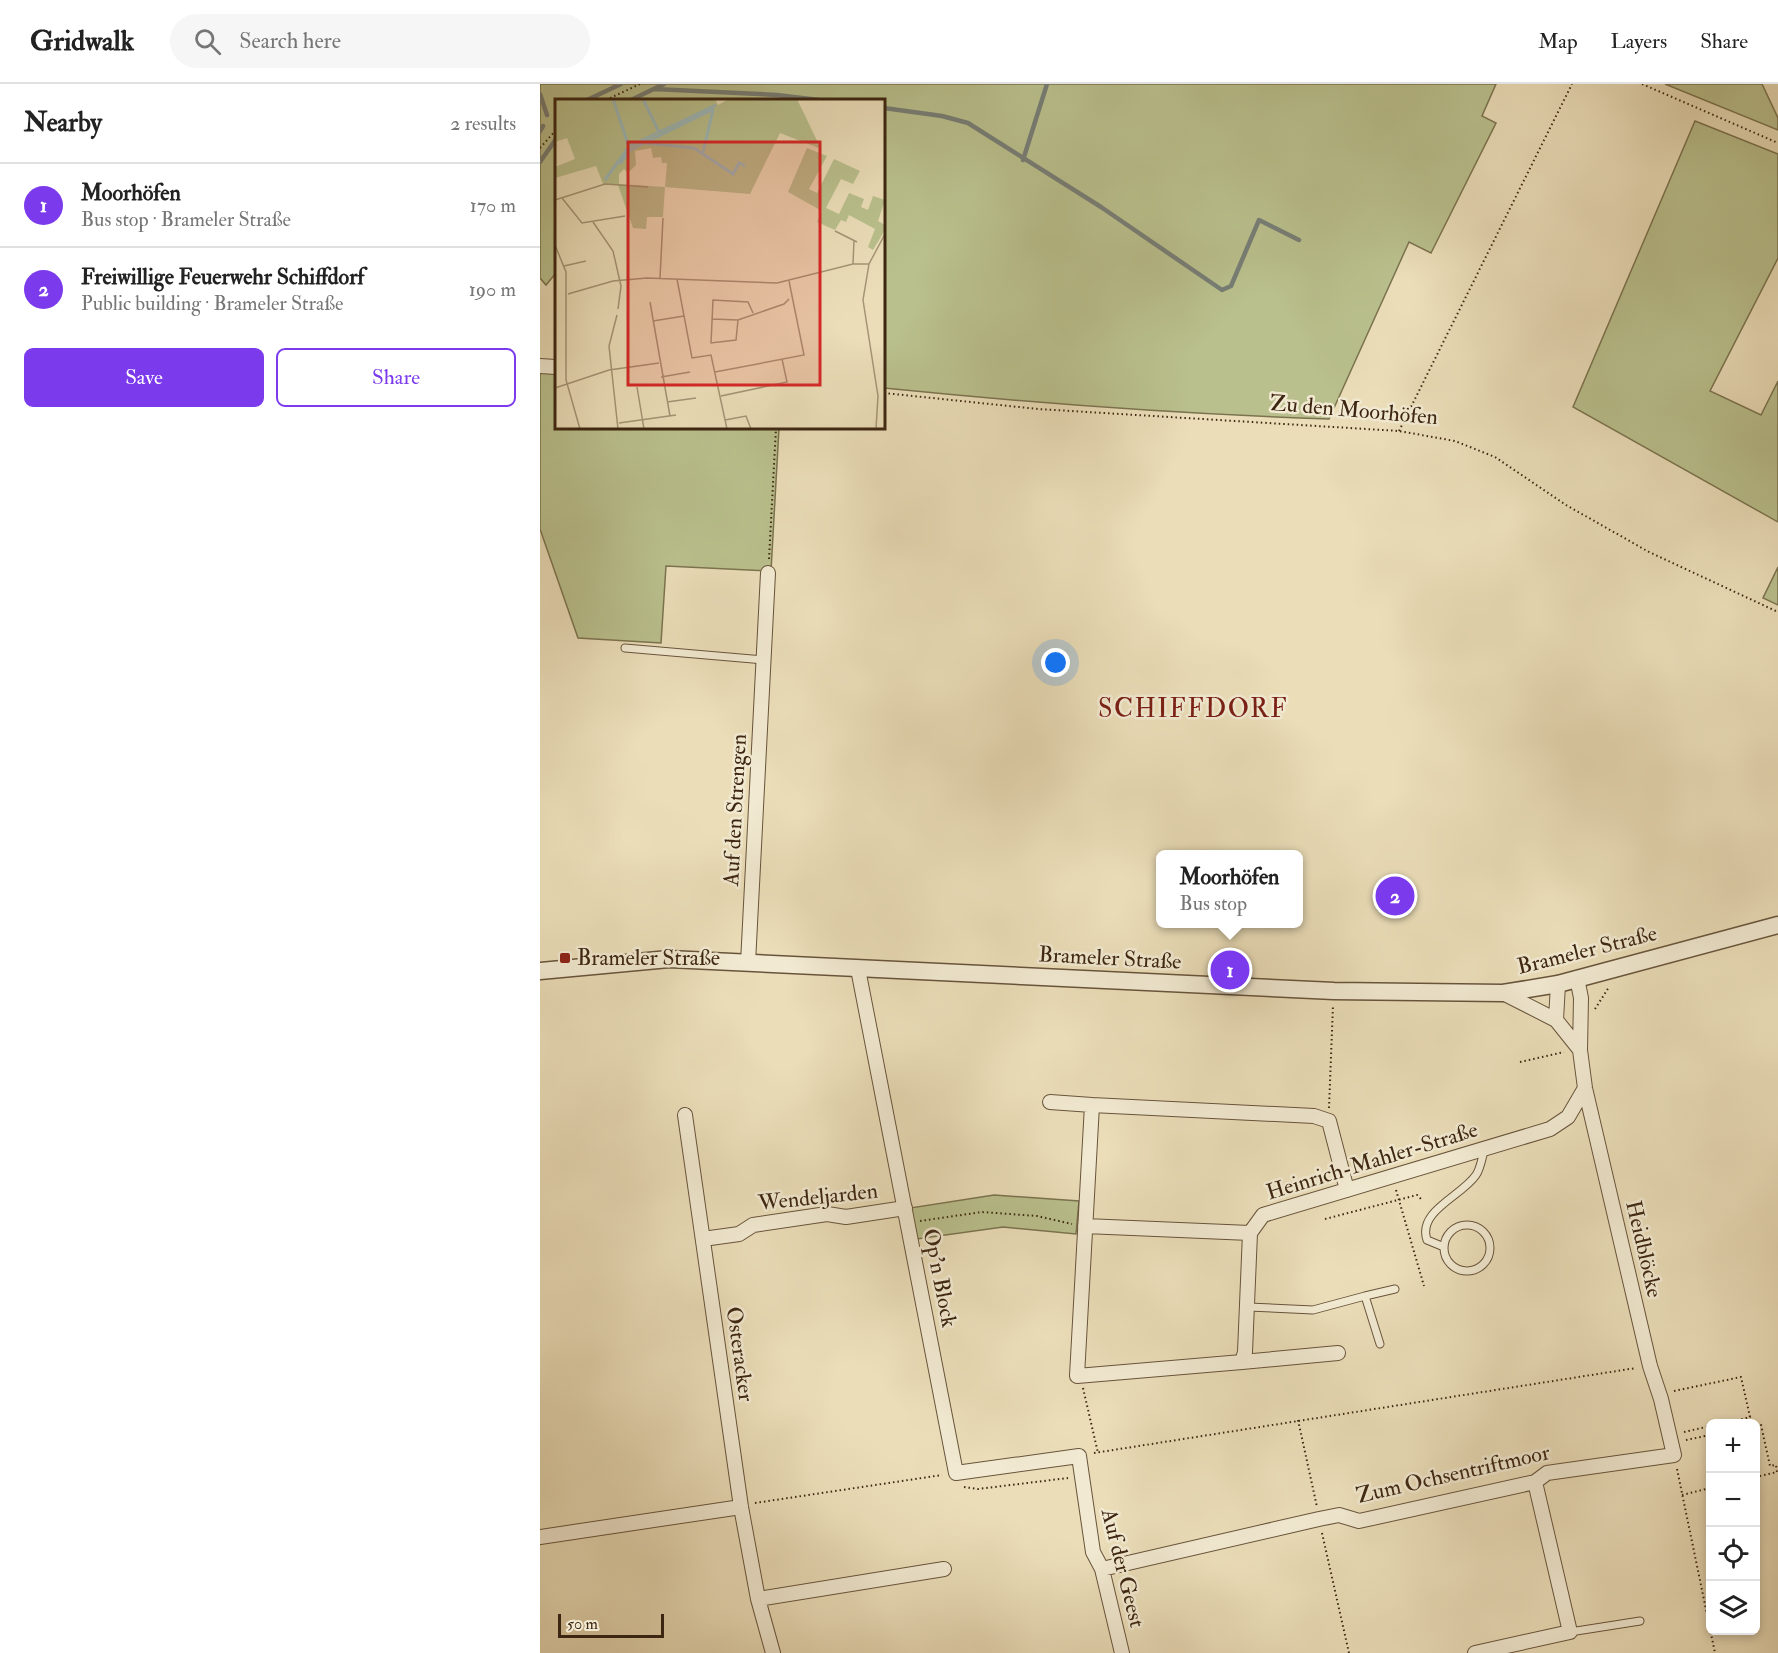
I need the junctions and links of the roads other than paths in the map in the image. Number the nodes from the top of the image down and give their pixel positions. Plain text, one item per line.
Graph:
1 (540, 366) edge
2 (555, 367) edge
3 (768, 573) road end
4 (625, 648) dead end
5 (765, 660) junction
6 (1778, 925) edge
7 (748, 963) junction
8 (858, 969) junction
9 (540, 971) edge
10 (1577, 978) junction
11 (1558, 984) junction
12 (1503, 993) junction
13 (1556, 1020) junction
14 (1580, 1050) junction
15 (1586, 1088) junction
16 (1050, 1102) dead end
17 (1092, 1105) junction
18 (685, 1115) dead end
19 (1485, 1148) junction
20 (1347, 1190) junction
21 (905, 1208) junction
22 (1085, 1226) junction
23 (1250, 1233) junction
24 (703, 1239) junction
25 (1444, 1248) junction
26 (1395, 1289) dead end
27 (1365, 1296) junction
28 (1248, 1307) junction
29 (1380, 1344) dead end
30 (1338, 1353) dead end
31 (1242, 1362) junction
32 (1671, 1444) joint
33 (1079, 1456) joint
34 (1535, 1482) junction
35 (741, 1507) junction
36 (540, 1537) edge
37 (944, 1569) dead end
38 (1102, 1569) junction
39 (758, 1599) junction
40 (1640, 1620) dead end
41 (1570, 1632) junction
42 (773, 1653) edge
43 (1122, 1653) edge
44 (1475, 1653) edge

1 - 2 street
3 - 5 street, Auf den Strengen
4 - 5 lane
5 - 7 street, Auf den Strengen
6 - 10 street, Brameler Straße
7 - 8 street, Brameler Straße
7 - 9 street, Brameler Straße
8 - 12 street, Brameler Straße
8 - 21 street, Op'n Block
10 - 11 street, Brameler Straße
10 - 14 street, Heidblöcke
11 - 12 street, Brameler Straße
11 - 13 street
12 - 13 street, Heidblöcke
13 - 14 street, Heidblöcke
14 - 15 street, Heidblöcke
15 - 19 street, Heinrich-Mahler-Straße
15 - 32 street, Heidblöcke
16 - 17 street
17 - 20 street
17 - 22 street
18 - 24 street, Osteracker
19 - 20 street, Heinrich-Mahler-Straße
19 - 25 lane
20 - 23 street, Heinrich-Mahler-Straße
21 - 24 street, Wendeljarden
21 - 33 street, Op'n Block
22 - 23 street
22 - 31 street
23 - 28 street
24 - 35 street, Osteracker
25 - 25 lane
26 - 27 lane
27 - 28 lane
27 - 29 lane
28 - 31 street
30 - 31 street
32 - 34 street, Zum Ochsentriftmoor
33 - 38 street, Auf der Geest
34 - 38 street, Zum Ochsentriftmoor
34 - 41 street
35 - 36 street
35 - 39 street, Osteracker
37 - 39 street
38 - 43 street, Auf der Geest
39 - 42 street, Osteracker
40 - 41 lane
41 - 44 street

